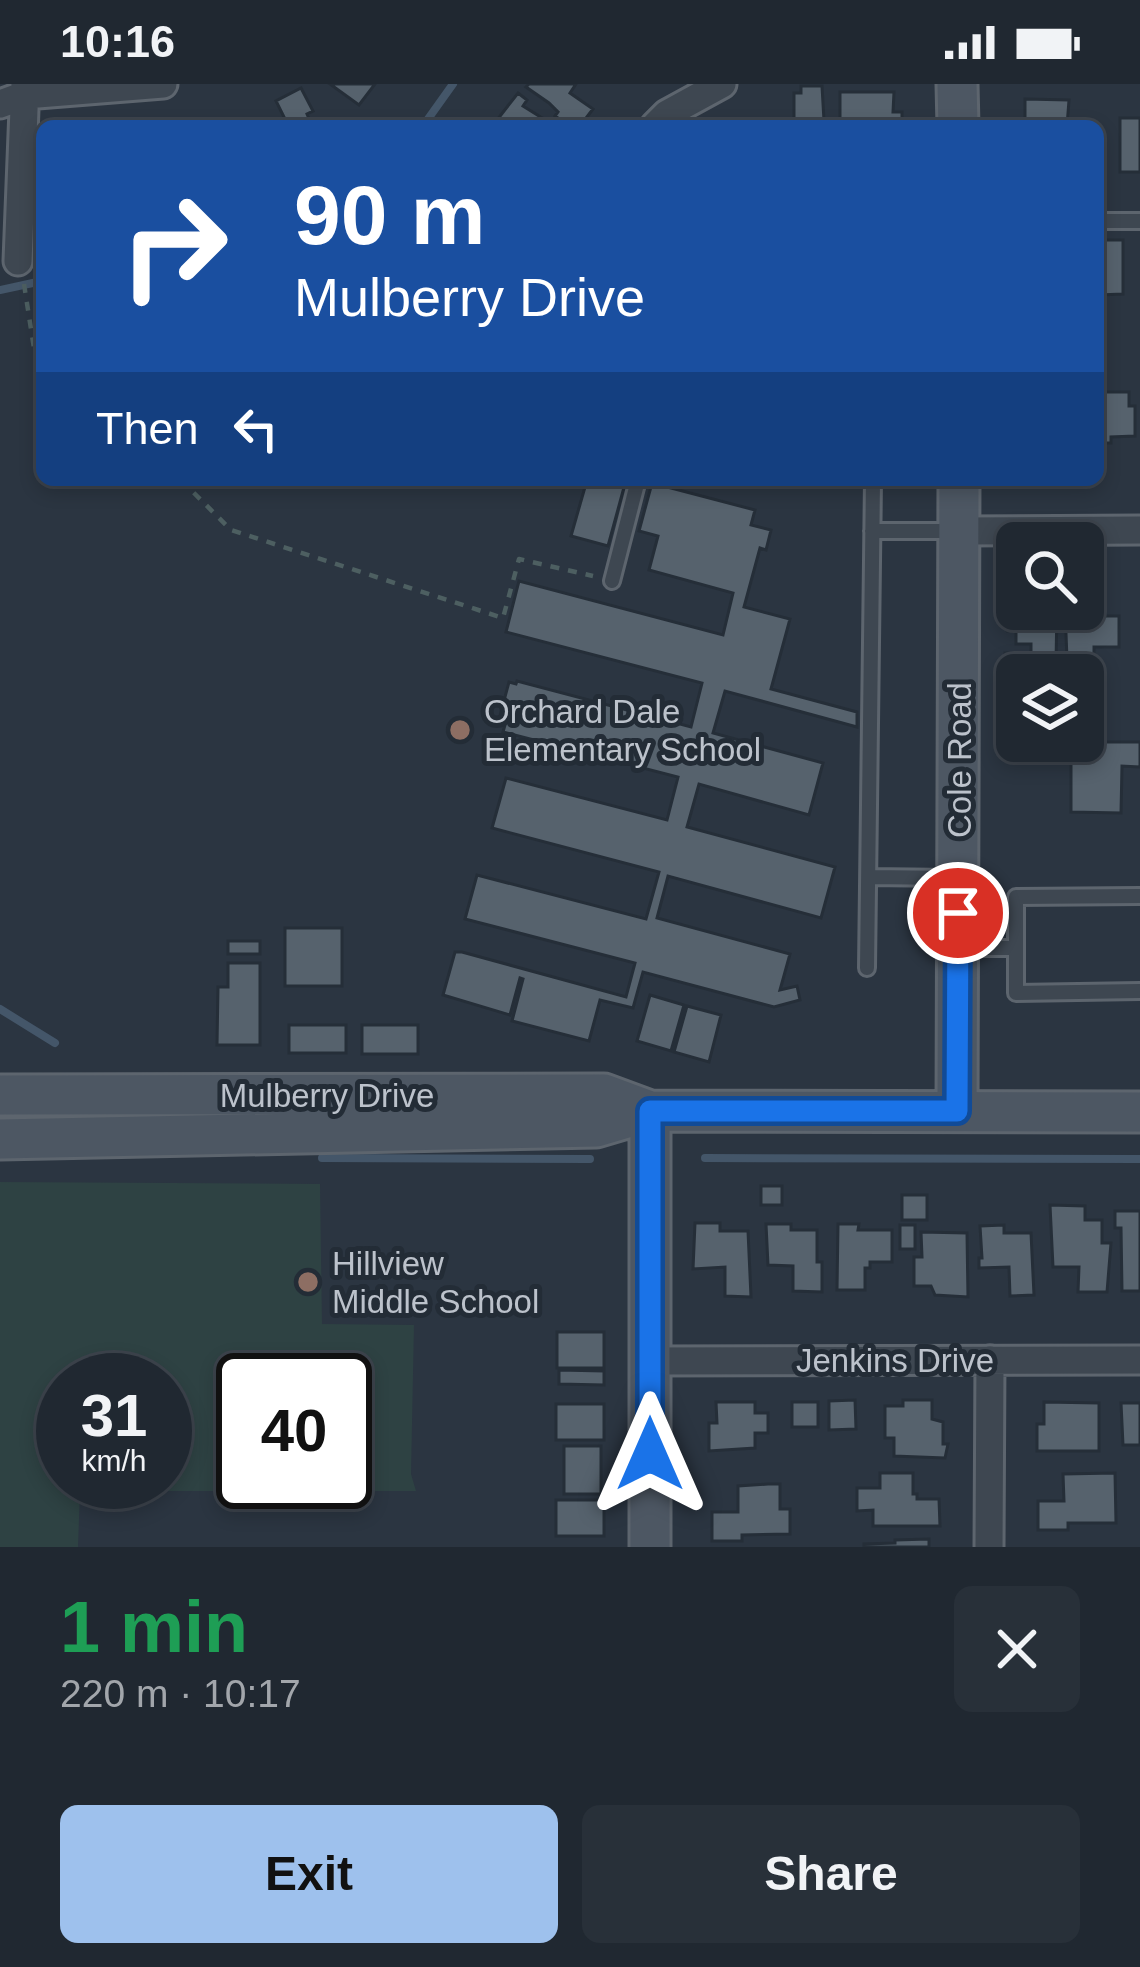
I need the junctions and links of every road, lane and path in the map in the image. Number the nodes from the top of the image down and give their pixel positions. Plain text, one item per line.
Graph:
1 (163, 84) edge
2 (722, 84) edge
3 (957, 84) edge
4 (16, 94) edge
5 (661, 120) edge
6 (958, 120) edge
7 (1104, 221) edge
8 (1140, 221) edge
9 (18, 261) dead end
10 (26, 296) dead end
11 (36, 355) edge
12 (188, 486) edge
13 (636, 486) edge
14 (873, 486) edge
15 (959, 486) edge
16 (1140, 530) edge
17 (872, 531) junction
18 (960, 531) junction
19 (612, 581) joint
20 (868, 877) junction
21 (958, 878) junction
22 (1140, 896) edge
23 (958, 948) junction
24 (1016, 948) junction
25 (867, 968) dead end
26 (1140, 991) edge
27 (0, 1095) edge
28 (650, 1111) junction
29 (957, 1111) junction
30 (1140, 1112) edge
31 (0, 1139) edge
32 (650, 1360) junction
33 (990, 1360) junction
34 (1140, 1360) edge
35 (650, 1547) edge
36 (989, 1547) edge

1 - 4 street
2 - 5 street
3 - 6 street
4 - 9 street
7 - 8 lane
10 - 11 path
12 - 19 path
13 - 19 lane
14 - 17 lane
15 - 18 street, Cole Road
16 - 18 street
17 - 18 lane
17 - 20 lane
18 - 21 street, Cole Road
20 - 21 lane
20 - 25 lane
21 - 23 street, Cole Road
22 - 24 lane
23 - 24 lane
23 - 29 street, Cole Road
24 - 26 lane
27 - 28 street, Mulberry Drive
28 - 29 street, Mulberry Drive
28 - 31 street, Mulberry Drive
28 - 32 street
29 - 30 street, Mulberry Drive
32 - 33 street, Jenkins Drive
32 - 35 street
33 - 34 street, Jenkins Drive
33 - 36 street

